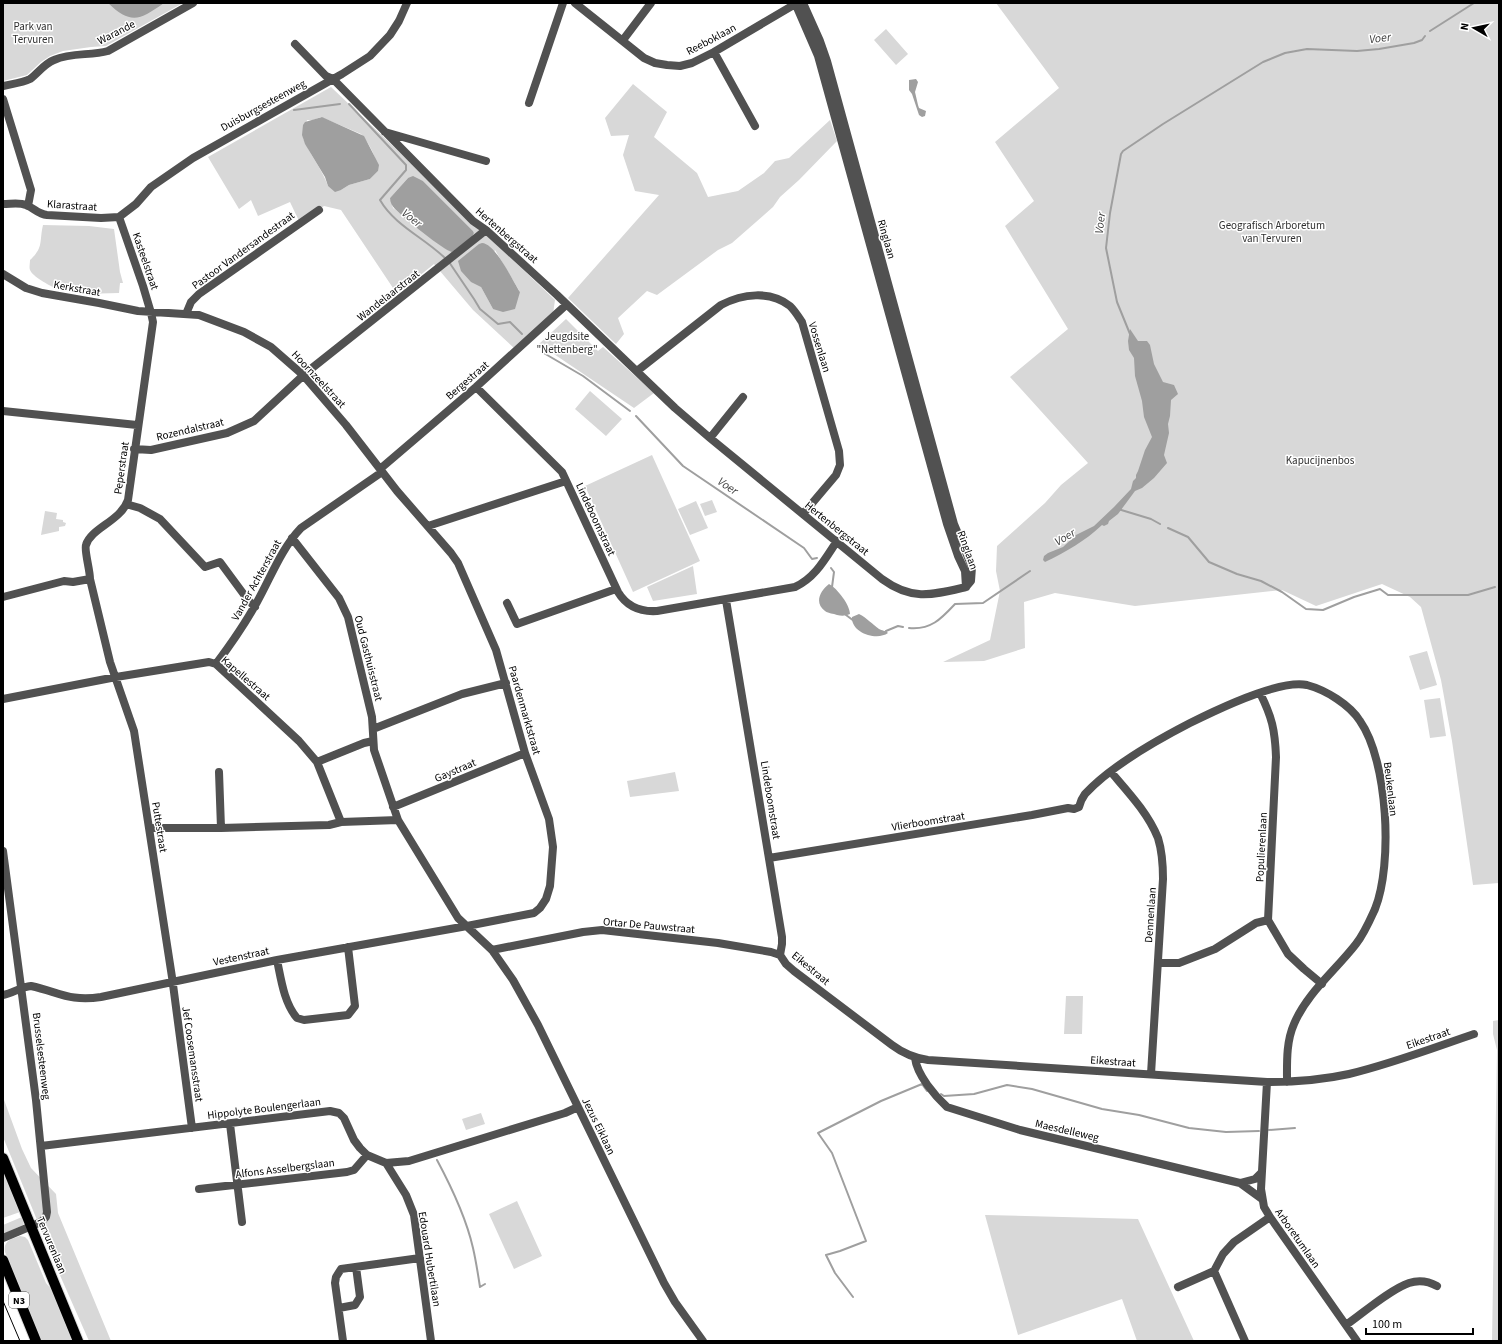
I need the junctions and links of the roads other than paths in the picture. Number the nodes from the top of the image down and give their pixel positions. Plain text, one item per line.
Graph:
1 (193, 3) edge
2 (406, 3) edge
3 (563, 3) edge
4 (575, 3) edge
5 (651, 3) edge
6 (798, 3) edge
7 (623, 40) junction
8 (295, 44) dead end
9 (714, 52) junction
10 (333, 79) junction
11 (3, 86) edge
12 (3, 98) edge
13 (529, 103) dead end
14 (754, 126) dead end
15 (385, 132) junction
16 (486, 161) dead end
17 (3, 204) edge
18 (28, 206) junction
19 (319, 210) dead end
20 (118, 217) junction
21 (486, 230) junction
22 (3, 274) edge
23 (566, 305) junction
24 (152, 313) junction
25 (186, 314) junction
26 (637, 371) junction
27 (303, 375) junction
28 (476, 387) junction
29 (743, 397) dead end
30 (3, 411) edge
31 (137, 425) junction
32 (710, 438) junction
33 (134, 449) junction
34 (381, 470) junction
35 (566, 481) junction
36 (126, 504) junction
37 (803, 514) junction
38 (428, 526) junction
39 (292, 538) junction
40 (837, 541) junction
41 (90, 578) junction
42 (966, 587) joint
43 (616, 589) junction
44 (3, 597) edge
45 (726, 600) junction
46 (507, 603) dead end
47 (254, 607) junction
48 (216, 664) junction
49 (116, 677) junction
50 (506, 683) junction
51 (1260, 693) junction
52 (3, 699) edge
53 (373, 729) junction
54 (372, 741) junction
55 (525, 753) junction
56 (317, 762) junction
57 (219, 772) dead end
58 (1111, 772) junction
59 (1083, 795) joint
60 (393, 808) junction
61 (398, 820) junction
62 (341, 822) junction
63 (149, 828) junction
64 (221, 828) junction
65 (3, 851) edge
66 (769, 858) junction
67 (1268, 920) junction
68 (467, 926) junction
69 (348, 947) junction
70 (492, 950) junction
71 (780, 955) junction
72 (277, 960) junction
73 (1158, 963) junction
74 (172, 982) junction
75 (1322, 984) junction
76 (22, 988) junction
77 (3, 995) edge
78 (1474, 1034) dead end
79 (916, 1058) junction
80 (1151, 1074) junction
81 (1267, 1082) junction
82 (1287, 1082) junction
83 (578, 1107) junction
84 (230, 1124) junction
85 (192, 1128) junction
86 (41, 1146) junction
87 (367, 1155) junction
88 (3, 1158) edge
89 (386, 1163) junction
90 (1261, 1173) junction
91 (1240, 1183) junction
92 (238, 1185) junction
93 (199, 1189) dead end
94 (1262, 1199) junction
95 (1270, 1218) junction
96 (242, 1222) dead end
97 (31, 1227) junction
98 (3, 1238) edge
99 (420, 1258) junction
100 (3, 1260) edge
101 (356, 1267) junction
102 (1214, 1271) junction
103 (1437, 1286) dead end
104 (1178, 1287) dead end
105 (339, 1308) junction
106 (1346, 1325) junction
107 (36, 1341) edge
108 (78, 1341) edge
109 (343, 1341) edge
110 (431, 1341) edge
111 (703, 1341) edge
112 (1244, 1341) edge
113 (1357, 1341) edge

1 - 11 street, Warande
2 - 10 street, Duisburgsesteenweg
3 - 13 street
4 - 7 street, Reeboklaan
5 - 7 street
6 - 9 street, Reeboklaan
6 - 42 street, Ringlaan
7 - 9 street, Reeboklaan
8 - 10 street, Hertenbergstraat
9 - 14 street
10 - 15 street, Hertenbergstraat
10 - 20 street, Duisburgsesteenweg
12 - 18 street
15 - 16 street
15 - 21 street, Hertenbergstraat
17 - 18 street, Klarastraat
18 - 20 street, Klarastraat
19 - 25 street, Pastoor Vandersandestraat
20 - 24 street, Kasteelstraat
21 - 23 street, Hertenbergstraat
21 - 27 street, Wandelaarstraat
22 - 24 street, Kerkstraat
23 - 26 street, Hertenbergstraat
23 - 28 street, Bergestraat
24 - 25 street, Hoornzeelstraat
24 - 31 street, Peperstraat
25 - 27 street, Hoornzeelstraat
26 - 32 street, Hertenbergstraat
26 - 37 street, Vossenlaan
27 - 33 street, Rozendalstraat
27 - 34 street, Hoornzeelstraat
28 - 34 street, Bergestraat
28 - 35 street
29 - 32 street
30 - 31 street
31 - 33 street, Peperstraat
32 - 37 street, Hertenbergstraat
33 - 36 street, Peperstraat
34 - 38 street, Paardenmarktstraat
34 - 39 street, Vander Achterstraat
35 - 38 street, Lindeboomstraat
35 - 43 street, Lindeboomstraat
36 - 41 street, Peperstraat
36 - 47 street
37 - 40 street, Hertenbergstraat
38 - 50 street, Paardenmarktstraat
39 - 47 street, Vander Achterstraat
39 - 53 street, Oud Gasthuisstraat
40 - 42 street, Hertenbergstraat
40 - 45 street, Lindeboomstraat
41 - 44 street
41 - 49 street, Peperstraat
43 - 45 street, Lindeboomstraat
43 - 46 street
45 - 66 street, Lindeboomstraat
47 - 48 street, Vander Achterstraat
48 - 49 street, Kapellestraat
48 - 56 street, Kapellestraat
49 - 52 street, Kapellestraat
49 - 63 street, Puttestraat
50 - 53 street
50 - 55 street, Paardenmarktstraat
51 - 58 street, Beukenlaan
51 - 67 street, Populierenlaan
51 - 75 street, Beukenlaan
53 - 54 street
54 - 56 street
54 - 60 street
55 - 60 street, Gaystraat
55 - 68 street, Paardenmarktstraat
56 - 62 street, Kapellestraat
57 - 64 street
58 - 59 street, Beukenlaan
58 - 73 street, Dennenlaan
59 - 66 street, Vlierboomstraat
60 - 61 street
61 - 62 street
61 - 68 street, Jezus Eiklaan
62 - 64 street
63 - 64 street
63 - 74 street, Puttestraat
65 - 76 street, Brusselsesteenweg
66 - 71 street, Lindeboomstraat
67 - 73 street
67 - 75 street
68 - 69 street, Vestenstraat
68 - 70 street, Jezus Eiklaan
69 - 72 street, Vestenstraat
69 - 72 street
70 - 71 street, Ortar De Pauwstraat
70 - 83 street, Jezus Eiklaan
71 - 79 street, Eikestraat
72 - 74 street, Vestenstraat
73 - 80 street, Dennenlaan
74 - 76 street, Vestenstraat
74 - 85 street, Jef Coosemansstraat
75 - 82 street, Beukenlaan
76 - 77 street
76 - 86 street, Brusselsesteenweg
78 - 82 street, Eikestraat
79 - 80 street, Eikestraat
79 - 91 street, Maesdelleweg
80 - 81 street, Eikestraat
81 - 82 street, Eikestraat
81 - 90 street, Arboretumlaan
83 - 89 street, Hippolyte Boulengerlaan
83 - 111 street, Jezus Eiklaan
84 - 85 street, Hippolyte Boulengerlaan
84 - 87 street, Hippolyte Boulengerlaan
84 - 92 street
85 - 86 street, Hippolyte Boulengerlaan
86 - 97 street, Brusselsesteenweg
87 - 89 street, Hippolyte Boulengerlaan
87 - 92 street, Alfons Asselbergslaan
88 - 97 main road, Tervurenlaan
89 - 99 street, Edouard Hubertilaan
90 - 91 street
90 - 94 street, Arboretumlaan
91 - 94 street, Maesdelleweg
92 - 93 street, Alfons Asselbergslaan
92 - 96 street
94 - 95 street, Arboretumlaan
95 - 102 street
95 - 106 street, Arboretumlaan
97 - 98 street, Brusselsesteenweg
97 - 108 main road, Tervurenlaan
99 - 101 street
99 - 110 street, Edouard Hubertilaan
100 - 107 main road, N3
101 - 105 street
101 - 105 street
102 - 104 street
102 - 112 street
103 - 106 street
105 - 109 street
106 - 113 street, Arboretumlaan

